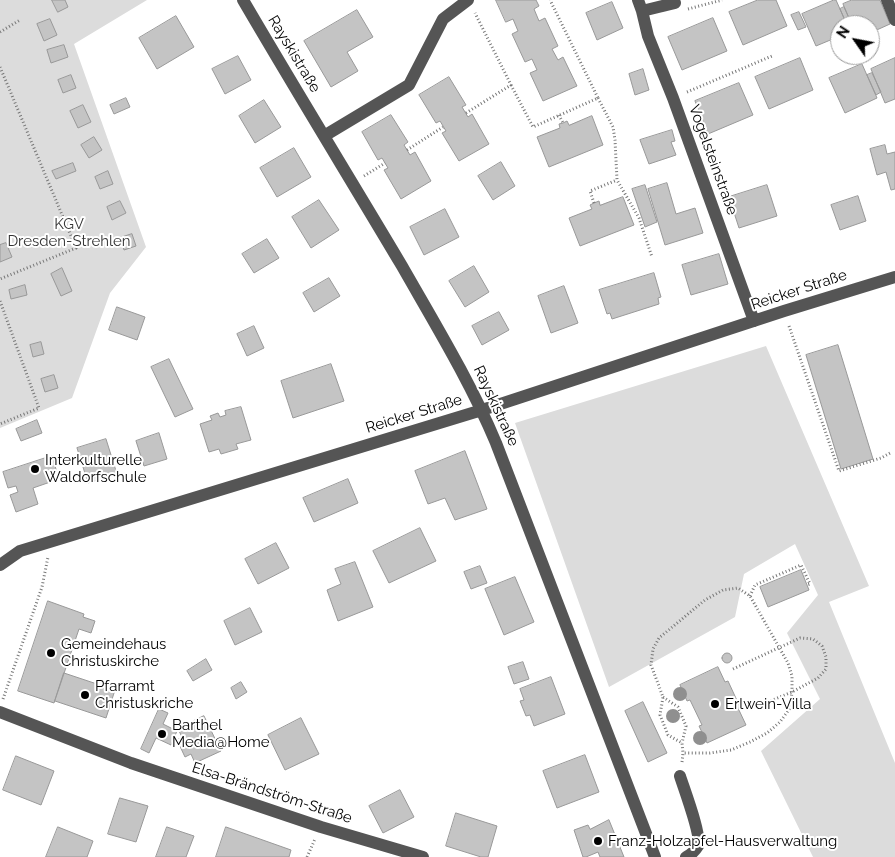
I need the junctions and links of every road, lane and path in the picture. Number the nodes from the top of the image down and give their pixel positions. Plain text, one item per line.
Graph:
1 (243, 0) edge
2 (550, 0) edge
3 (722, 0) edge
4 (886, 0) edge
5 (675, 3) joint
6 (470, 4) edge
7 (640, 5) edge
8 (20, 20) dead end
9 (895, 20) edge
10 (0, 32) edge
11 (772, 56) dead end
12 (0, 67) edge
13 (511, 85) junction
14 (598, 98) junction
15 (673, 98) junction
16 (466, 113) dead end
17 (559, 115) junction
18 (563, 123) dead end
19 (443, 127) dead end
20 (324, 136) junction
21 (407, 150) dead end
22 (385, 163) dead end
23 (617, 180) junction
24 (353, 183) junction
25 (594, 203) dead end
26 (652, 257) dead end
27 (895, 277) edge
28 (0, 279) edge
29 (0, 301) edge
30 (754, 321) junction
31 (792, 334) dead end
32 (482, 410) junction
33 (0, 424) edge
34 (892, 452) dead end
35 (51, 542) junction
36 (0, 565) edge
37 (807, 585) dead end
38 (750, 596) junction
39 (779, 648) junction
40 (733, 669) dead end
41 (792, 692) junction
42 (663, 697) junction
43 (3, 699) dead end
44 (751, 709) dead end
45 (0, 712) edge
46 (682, 744) junction
47 (683, 753) junction
48 (680, 776) joint
49 (423, 857) edge
50 (654, 857) edge
51 (686, 857) edge

1 - 20 street, Rayskistraße
2 - 14 path
3 - 5 path
4 - 9 street
5 - 7 street, Vogelsteinstraße
6 - 13 path
6 - 20 street
7 - 15 street, Vogelsteinstraße
8 - 10 path
11 - 15 path
12 - 28 path
13 - 16 path
13 - 17 path
14 - 17 path
14 - 23 path
15 - 30 street, Vogelsteinstraße
17 - 18 path
19 - 21 path
20 - 24 street, Rayskistraße
22 - 24 path
23 - 25 path
23 - 26 path
24 - 32 street, Rayskistraße
27 - 30 street, Reicker Straße
29 - 33 path
30 - 32 street, Reicker Straße
31 - 34 path
32 - 35 street, Reicker Straße
32 - 50 street, Rayskistraße
35 - 36 street, Reicker Straße
35 - 43 path
37 - 38 path
38 - 39 path
38 - 42 path
39 - 40 path
39 - 41 path
39 - 41 path
41 - 44 path
41 - 47 path
42 - 46 path
42 - 46 path
45 - 49 street, Elsa-Brändström-Straße
46 - 47 path
47 - 48 path
48 - 51 street

